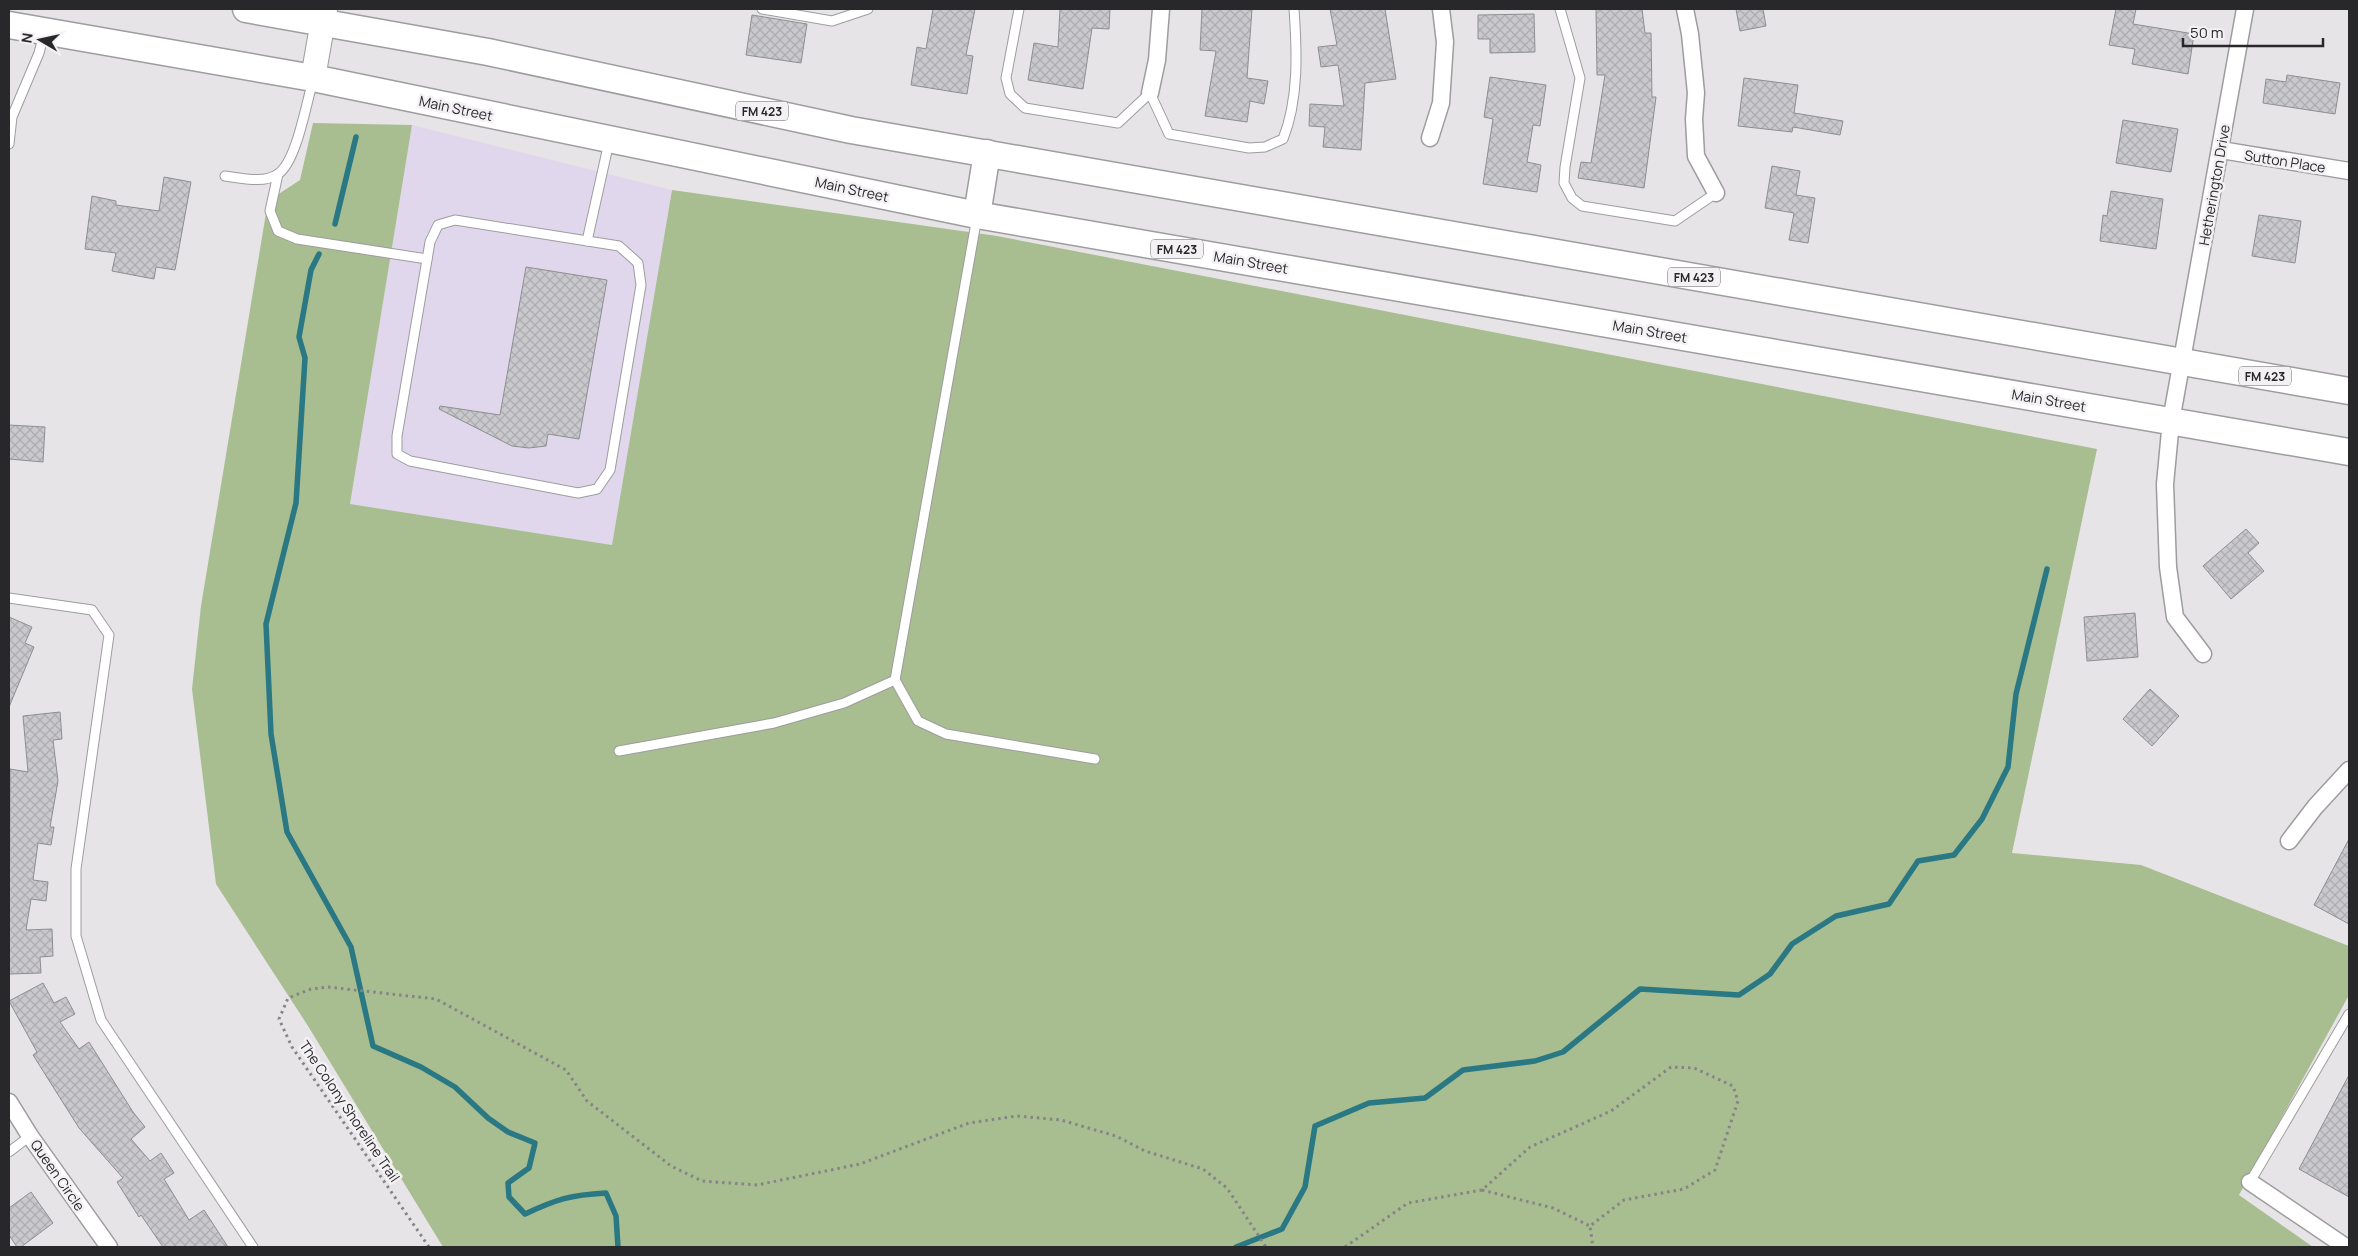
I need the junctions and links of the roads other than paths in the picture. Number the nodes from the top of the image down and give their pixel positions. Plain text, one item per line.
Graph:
1 (246, 9) edge
2 (762, 9) edge
3 (868, 9) edge
4 (1019, 9) edge
5 (1161, 9) edge
6 (1294, 9) edge
7 (1441, 9) edge
8 (1560, 9) edge
9 (1685, 9) edge
10 (2245, 9) edge
11 (324, 15) edge
12 (9, 25) edge
13 (44, 31) junction
14 (313, 78) junction
15 (1150, 93) junction
16 (1430, 138) dead end
17 (610, 140) junction
18 (9, 144) edge
19 (2220, 150) junction
20 (987, 153) junction
21 (2349, 171) edge
22 (278, 174) junction
23 (225, 176) dead end
24 (1716, 193) joint
25 (977, 215) junction
26 (588, 241) junction
27 (427, 259) junction
28 (2182, 362) junction
29 (2349, 391) edge
30 (2171, 421) junction
31 (2349, 452) edge
32 (9, 598) edge
33 (2203, 654) dead end
34 (896, 680) junction
35 (619, 751) dead end
36 (1095, 759) dead end
37 (2349, 770) edge
38 (2289, 841) dead end
39 (2349, 1014) edge
40 (9, 1102) edge
41 (30, 1136) junction
42 (9, 1152) edge
43 (2250, 1182) joint
44 (105, 1246) edge
45 (254, 1247) edge
46 (2346, 1247) edge

1 - 11 main road, FM 423
2 - 3 lane
4 - 15 lane
5 - 15 street
6 - 15 lane
7 - 16 street
8 - 24 lane
9 - 24 street
10 - 19 street, Hetherington Drive
11 - 14 street
11 - 20 main road, FM 423
12 - 13 main road, Main Street / FM 423
13 - 14 main road, Main Street / FM 423
13 - 18 lane
14 - 17 main road, Main Street / FM 423
14 - 22 lane
17 - 25 main road, Main Street / FM 423
17 - 26 lane
19 - 21 street, Sutton Place
19 - 28 street, Hetherington Drive
20 - 25 main road
20 - 28 main road, FM 423
22 - 23 lane
22 - 27 lane
25 - 30 main road, Main Street / FM 423
25 - 34 lane
26 - 27 lane
26 - 27 lane
28 - 29 main road, FM 423
28 - 30 street, Hetherington Drive
30 - 31 main road, Main Street / FM 423
30 - 33 street, Hetherington Drive
32 - 45 lane
34 - 35 lane
34 - 36 lane
37 - 38 street
39 - 43 lane
40 - 41 street, Queen Circle
41 - 42 lane
41 - 44 street, Queen Circle
43 - 46 street

